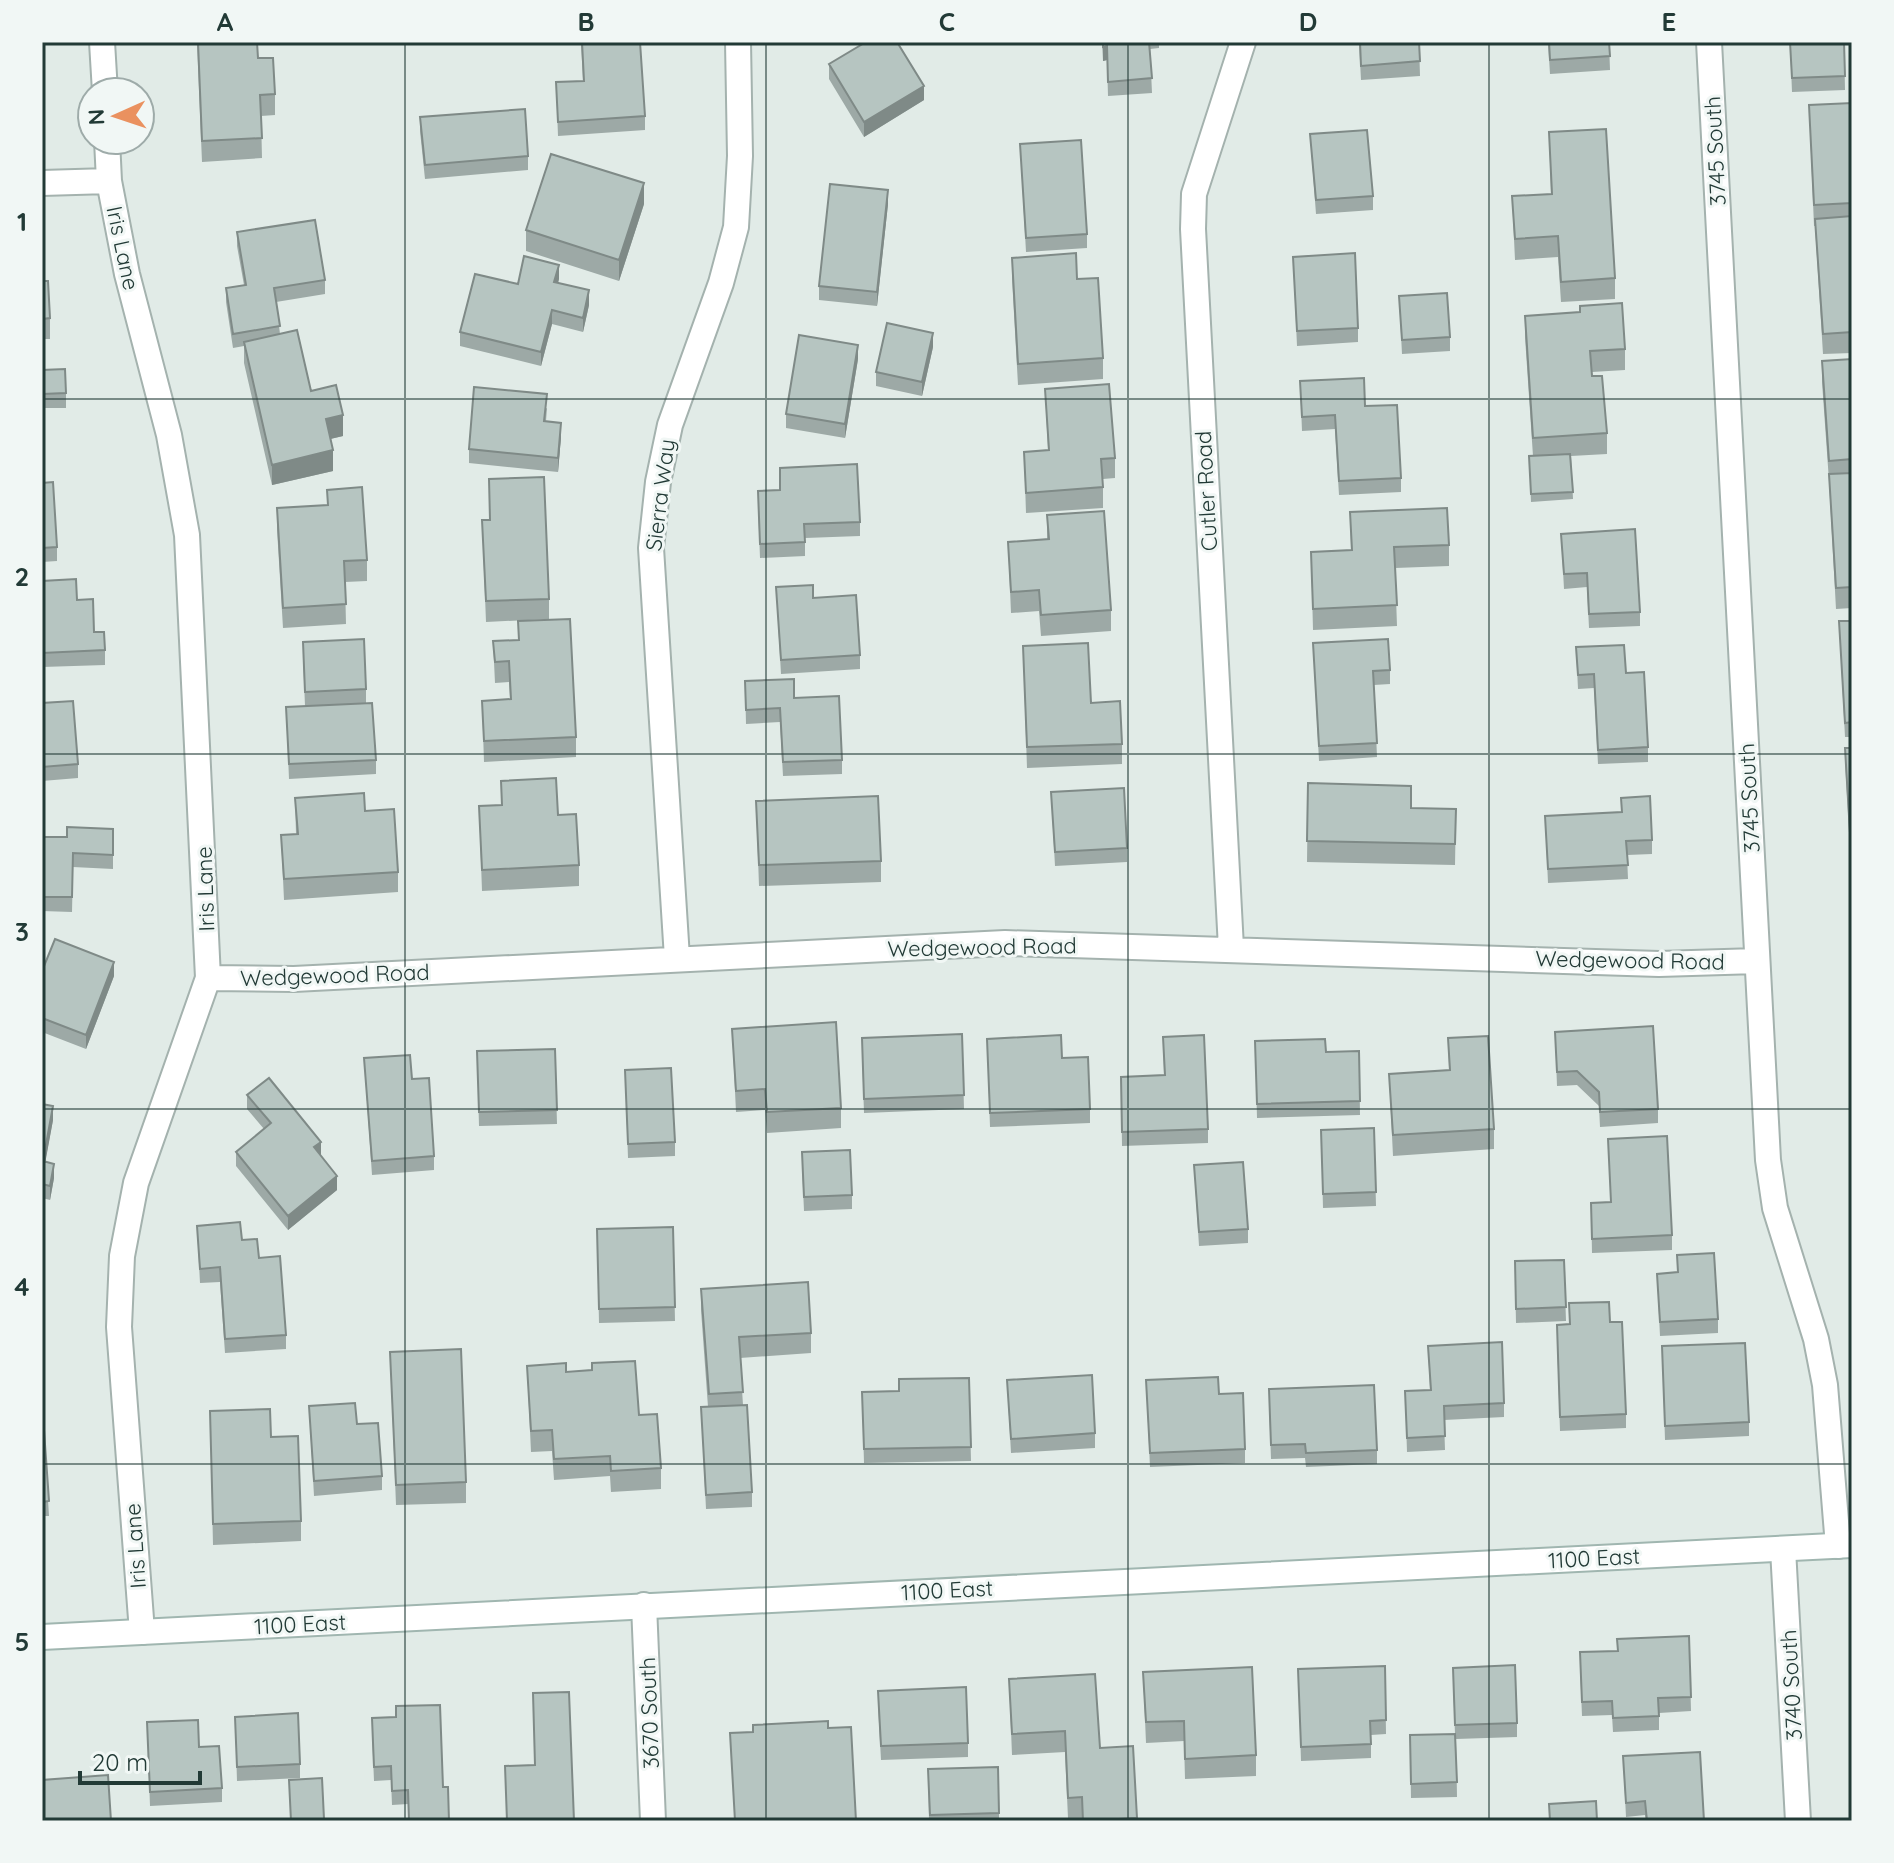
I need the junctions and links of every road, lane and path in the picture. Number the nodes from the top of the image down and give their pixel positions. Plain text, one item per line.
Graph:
1 (102, 42) edge
2 (738, 42) edge
3 (1243, 42) edge
4 (1709, 42) edge
5 (104, 76) edge
6 (108, 156) edge
7 (109, 181) junction
8 (42, 183) edge
9 (1231, 948) junction
10 (677, 958) junction
11 (1757, 961) junction
12 (208, 978) junction
13 (1845, 1546) edge
14 (1783, 1549) junction
15 (644, 1605) junction
16 (142, 1632) junction
17 (42, 1637) edge
18 (653, 1821) edge
19 (1798, 1821) edge

1 - 5 street
2 - 10 street, Sierra Way
3 - 9 street, Cutler Road
4 - 11 street, 3745 South
6 - 7 street, Iris Lane
7 - 8 street
7 - 12 street, Iris Lane
9 - 10 street, Wedgewood Road
9 - 11 street, Wedgewood Road
10 - 12 street, Wedgewood Road
11 - 13 street, 3745 South
12 - 16 street, Iris Lane
13 - 14 street, 1100 East
14 - 15 street, 1100 East
14 - 19 street, 3740 South
15 - 16 street, 1100 East
15 - 18 street, 3670 South
16 - 17 street, 1100 East

